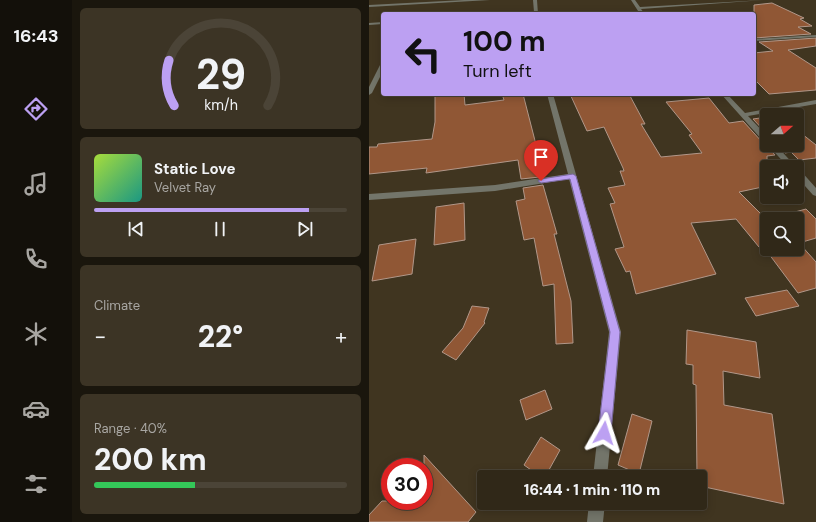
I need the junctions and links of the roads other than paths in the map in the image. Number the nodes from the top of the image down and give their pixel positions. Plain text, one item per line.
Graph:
1 (489, 0) edge
2 (633, 0) edge
3 (763, 0) edge
4 (537, 1) edge
5 (369, 6) edge
6 (638, 8) junction
7 (536, 12) edge
8 (642, 12) edge
9 (381, 23) edge
10 (369, 24) edge
11 (816, 36) edge
12 (756, 40) edge
13 (381, 69) edge
14 (369, 94) edge
15 (551, 96) edge
16 (726, 96) edge
17 (816, 102) edge
18 (744, 115) junction
19 (760, 132) edge
20 (778, 152) edge
21 (786, 160) edge
22 (573, 176) junction
23 (804, 180) edge
24 (816, 193) edge
25 (369, 197) edge
26 (601, 470) edge
27 (596, 510) edge
28 (595, 522) edge

1 - 5 street
2 - 6 street
3 - 6 street
4 - 7 street
6 - 8 street
9 - 10 street
11 - 12 street
13 - 14 street
15 - 22 street
16 - 18 street
17 - 18 street
18 - 19 street
20 - 21 street
22 - 25 street
22 - 26 street
23 - 24 street
27 - 28 street

